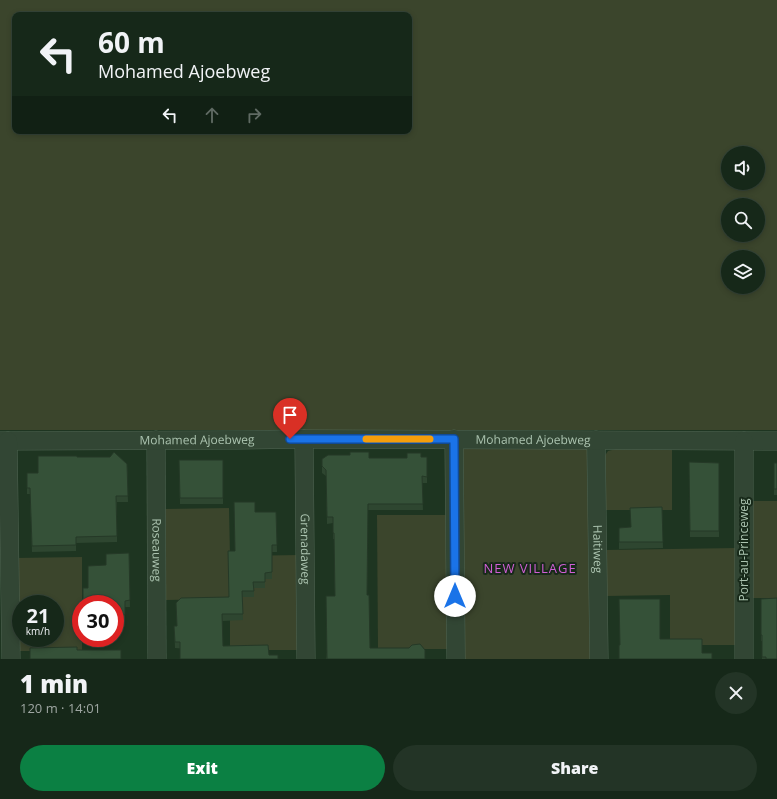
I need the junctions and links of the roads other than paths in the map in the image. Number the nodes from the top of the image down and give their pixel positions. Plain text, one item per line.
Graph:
1 (304, 439) junction
2 (454, 439) junction
3 (156, 440) junction
4 (596, 440) junction
5 (4, 441) edge
6 (744, 441) junction
7 (777, 441) edge
8 (11, 659) edge
9 (157, 659) edge
10 (306, 659) edge
11 (456, 659) edge
12 (599, 659) edge
13 (744, 659) edge

1 - 2 street, Mohamed Ajoebweg
1 - 3 street, Mohamed Ajoebweg
1 - 10 street, Grenadaweg
2 - 4 street, Mohamed Ajoebweg
2 - 11 street
3 - 5 street, Mohamed Ajoebweg
3 - 9 street, Roseauweg
4 - 6 street, Mohamed Ajoebweg
4 - 12 street, Haitiweg
5 - 8 street
6 - 7 street, Mohamed Ajoebweg
6 - 13 street, Port-au-Princeweg

